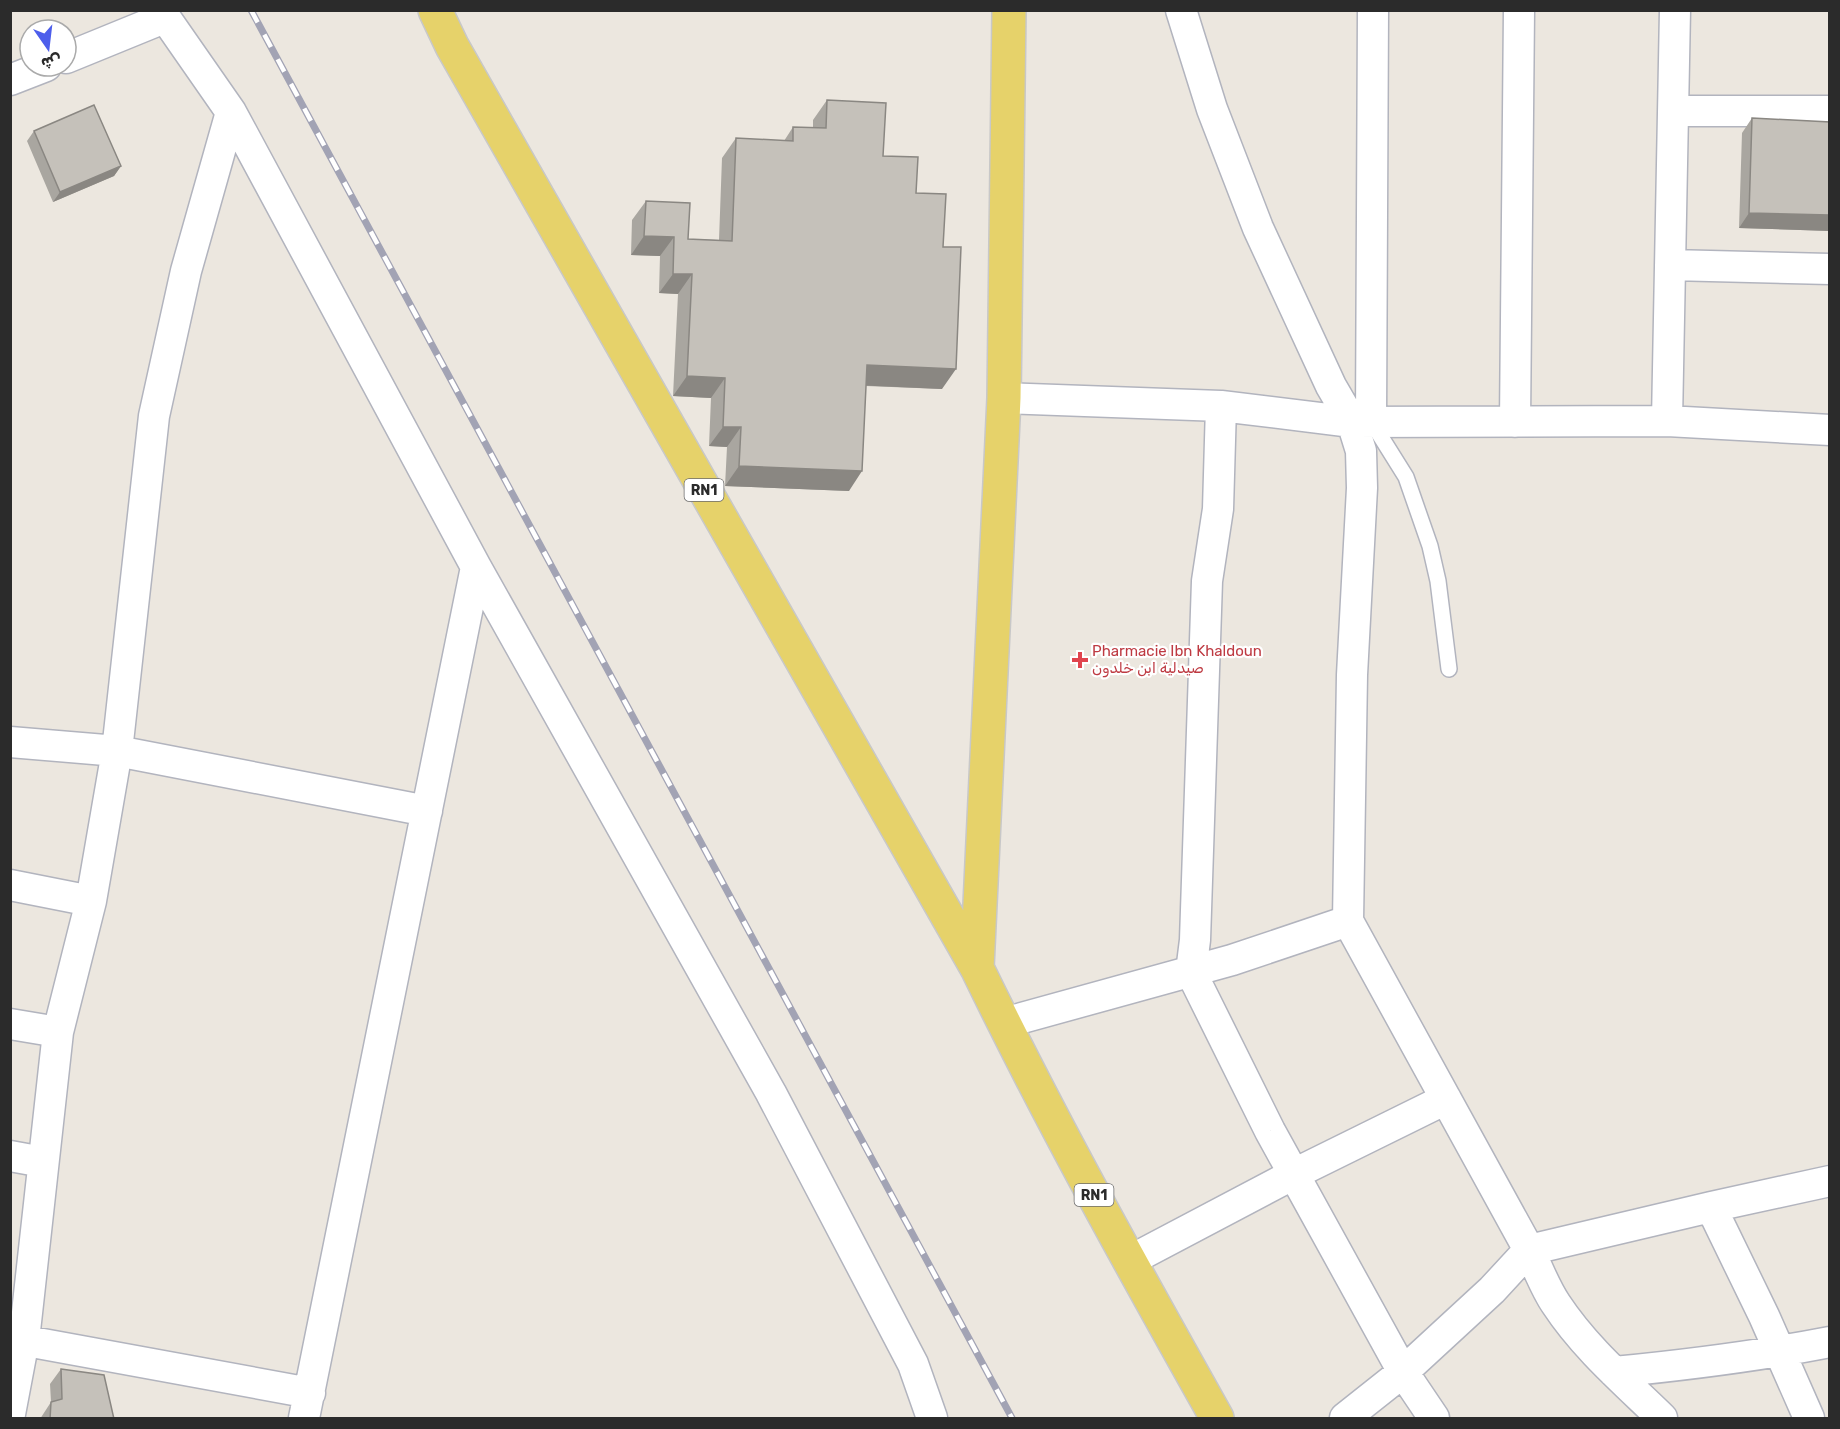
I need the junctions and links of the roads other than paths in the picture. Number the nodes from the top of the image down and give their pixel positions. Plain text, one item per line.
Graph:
1 (435, 10) edge
2 (1009, 10) edge
3 (1181, 10) edge
4 (1373, 10) edge
5 (1519, 10) edge
6 (1675, 10) edge
7 (162, 14) edge
8 (78, 52) edge
9 (1673, 111) junction
10 (1830, 111) edge
11 (231, 112) junction
12 (1670, 265) junction
13 (1830, 269) edge
14 (1004, 398) junction
15 (1221, 406) junction
16 (1361, 421) junction
17 (1667, 421) junction
18 (1515, 422) junction
19 (1830, 430) edge
20 (476, 567) junction
21 (1449, 669) dead end
22 (10, 742) edge
23 (117, 751) junction
24 (427, 811) junction
25 (10, 885) edge
26 (91, 901) junction
27 (1348, 921) junction
28 (977, 968) junction
29 (1191, 972) junction
30 (1004, 1023) junction
31 (10, 1024) edge
32 (58, 1032) junction
33 (1446, 1099) junction
34 (10, 1156) edge
35 (44, 1161) junction
36 (1294, 1174) junction
37 (1830, 1181) edge
38 (1711, 1207) junction
39 (1529, 1250) junction
40 (1129, 1261) junction
41 (17, 1339) edge
42 (1830, 1342) edge
43 (1780, 1352) junction
44 (1403, 1372) junction
45 (1614, 1372) junction
46 (307, 1406) edge
47 (10, 1414) edge
48 (932, 1419) edge
49 (1217, 1419) edge
50 (1345, 1419) edge
51 (1434, 1419) edge
52 (1662, 1419) edge
53 (1809, 1419) edge

1 - 28 main road, RN1
2 - 14 main road
3 - 16 street
4 - 16 street
5 - 18 street
6 - 9 street
7 - 8 street
7 - 11 street
9 - 10 street
9 - 12 street
11 - 20 street
11 - 23 street
12 - 13 street
12 - 17 street
14 - 15 street
14 - 28 main road
15 - 16 street
15 - 29 street
16 - 18 street
16 - 21 lane
16 - 27 street
17 - 18 street
17 - 19 street
20 - 24 street
20 - 48 street
22 - 23 street
23 - 24 street
23 - 26 street
24 - 46 street
25 - 26 street
26 - 32 street
27 - 29 street
27 - 33 street
28 - 30 main road, RN1
29 - 30 street
29 - 36 street
30 - 40 main road, RN1
31 - 32 street
32 - 35 street
33 - 36 street
33 - 39 street
34 - 35 street
35 - 41 street
36 - 40 street
36 - 44 street
37 - 38 street
38 - 39 street
38 - 43 street
39 - 44 street
39 - 45 street
40 - 49 main road, RN1
41 - 46 street
41 - 47 street
42 - 43 street
43 - 45 street
43 - 53 street
44 - 50 street
44 - 51 street
45 - 52 street

